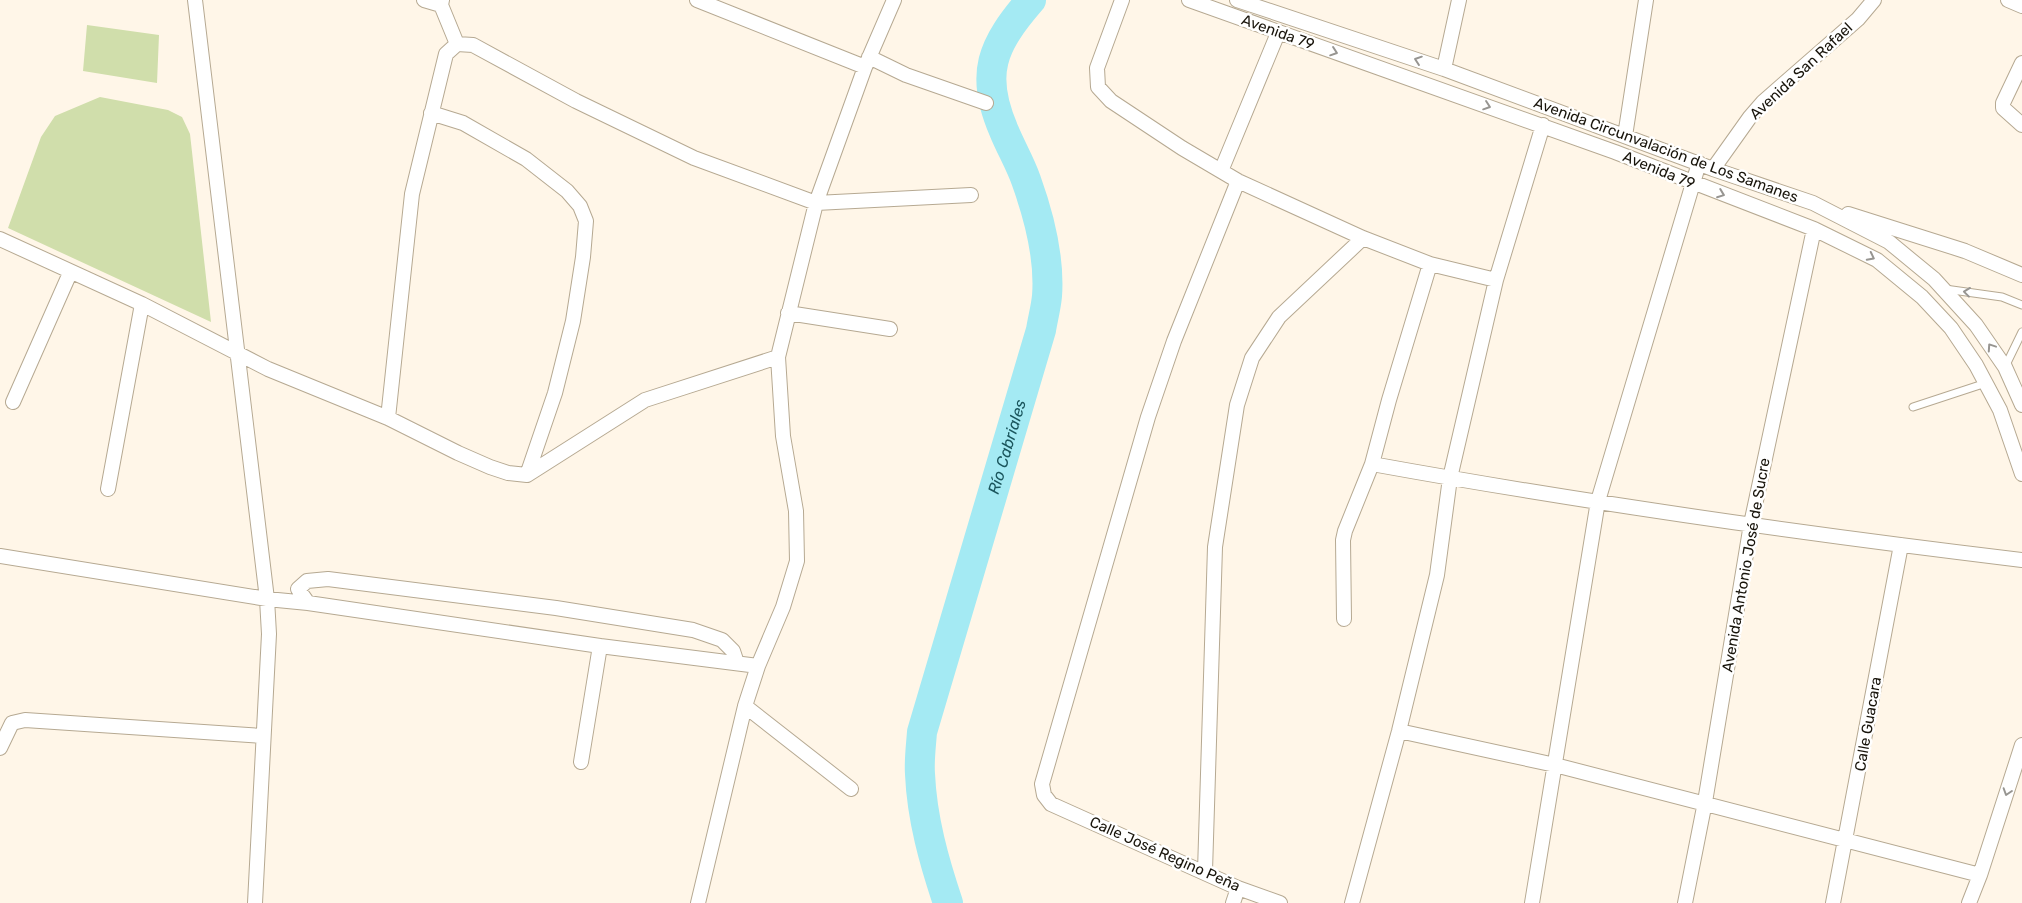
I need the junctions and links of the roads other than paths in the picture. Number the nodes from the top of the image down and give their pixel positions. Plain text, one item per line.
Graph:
1 (195, 0) edge
2 (424, 0) edge
3 (697, 0) edge
4 (894, 0) edge
5 (1122, 0) edge
6 (1189, 0) edge
7 (1238, 0) edge
8 (1459, 0) edge
9 (1646, 0) edge
10 (1874, 0) edge
11 (2008, 0) edge
12 (441, 2) edge
13 (2022, 6) edge
14 (1278, 33) junction
15 (457, 44) junction
16 (867, 62) junction
17 (2022, 63) edge
18 (1444, 69) junction
19 (986, 103) dead end
20 (431, 113) junction
21 (1543, 125) junction
22 (2022, 125) edge
23 (1625, 136) junction
24 (1699, 163) junction
25 (1713, 169) junction
26 (1221, 171) junction
27 (1238, 181) junction
28 (1693, 184) junction
29 (972, 195) dead end
30 (816, 203) junction
31 (1814, 203) junction
32 (1814, 229) junction
33 (1363, 238) junction
34 (0, 239) edge
35 (1430, 264) junction
36 (70, 272) junction
37 (2022, 276) edge
38 (1496, 280) junction
39 (1945, 289) junction
40 (142, 304) junction
41 (2022, 304) edge
42 (788, 313) junction
43 (890, 329) dead end
44 (2022, 332) edge
45 (237, 354) junction
46 (778, 357) junction
47 (2005, 367) junction
48 (1986, 383) junction
49 (13, 402) dead end
50 (2022, 405) edge
51 (1913, 407) dead end
52 (388, 418) junction
53 (1372, 464) junction
54 (2022, 474) edge
55 (527, 475) junction
56 (1450, 478) junction
57 (108, 489) dead end
58 (1598, 501) junction
59 (1751, 524) junction
60 (1901, 545) junction
61 (0, 556) edge
62 (2022, 560) edge
63 (267, 599) junction
64 (308, 602) junction
65 (1344, 619) dead end
66 (600, 646) junction
67 (737, 663) junction
68 (758, 666) junction
69 (745, 706) junction
70 (1400, 731) junction
71 (262, 736) junction
72 (2022, 745) edge
73 (0, 748) edge
74 (581, 762) dead end
75 (1555, 765) junction
76 (851, 789) dead end
77 (1705, 802) junction
78 (1847, 839) junction
79 (1205, 871) junction
80 (1980, 875) junction
81 (1238, 888) junction
82 (255, 903) edge
83 (698, 903) edge
84 (1233, 903) edge
85 (1280, 903) edge
86 (1352, 903) edge
87 (1532, 903) edge
88 (1684, 903) edge
89 (1833, 903) edge
90 (1968, 903) edge

1 - 45 street
2 - 12 street
3 - 16 street
4 - 16 street
5 - 26 street
6 - 14 street, Avenida 79
18 -> 7 street, Avenida Circunvalación de Los Samanes
8 - 18 street
9 - 23 street
10 - 25 street, Avenida San Rafael
11 - 13 street
12 - 15 street
14 -> 21 street, Avenida 79
14 - 26 street
15 - 20 street
15 - 30 street
16 - 19 street
16 - 30 street
17 - 22 street
18 - 23 street, Avenida Circunvalación de Los Samanes
20 - 52 street
20 - 55 street
21 - 28 street, Avenida 79
21 - 38 street
23 - 24 street, Avenida Circunvalación de Los Samanes
24 - 25 street, Avenida Circunvalación de Los Samanes
24 - 28 street
25 - 31 street, Avenida Circunvalación de Los Samanes
26 - 27 street
27 - 33 street
27 - 79 street, Calle José Regino Peña
28 -> 32 street, Avenida 79
28 - 58 street
29 - 30 street
30 - 42 street
31 - 37 street
31 - 39 street, Avenida Circunvalación de Los Samanes
32 -> 48 street, Avenida 79
32 - 59 street, Avenida Antonio José de Sucre
33 - 35 street
33 - 79 street
34 - 36 street
35 - 38 street
35 - 53 street
36 - 40 street
36 - 49 street
38 - 56 street
41 -> 39 lane
47 -> 39 street, Avenida Circunvalación de Los Samanes
40 - 45 street
40 - 57 street
42 - 43 street
42 - 46 street
44 - 47 lane
45 - 52 street
45 - 63 street
46 - 55 street
46 - 68 street
47 - 50 street, Avenida Circunvalación de Los Samanes
48 - 51 lane
48 - 54 street, Avenida 79
52 - 55 street
53 - 56 street
53 - 65 street
56 - 58 street
56 - 70 street
58 - 59 street
58 - 75 street
59 - 60 street
59 - 77 street, Avenida Antonio José de Sucre
60 - 62 street
60 - 78 street, Calle Guacara
61 - 63 street
63 - 64 street
63 - 71 street
64 - 66 street
64 - 67 street
66 - 67 street
66 - 74 street
67 - 68 street
68 - 69 street
69 - 76 street
69 - 83 street
70 - 75 street
70 - 86 street
71 - 73 street
71 - 82 street
72 -> 80 street
75 - 77 street
75 - 87 street
77 - 78 street
77 - 88 street, Avenida Antonio José de Sucre
78 - 80 street
78 - 89 street, Calle Guacara
79 - 81 street, Calle José Regino Peña
80 - 90 street
81 - 84 street
81 - 85 street, Calle José Regino Peña

